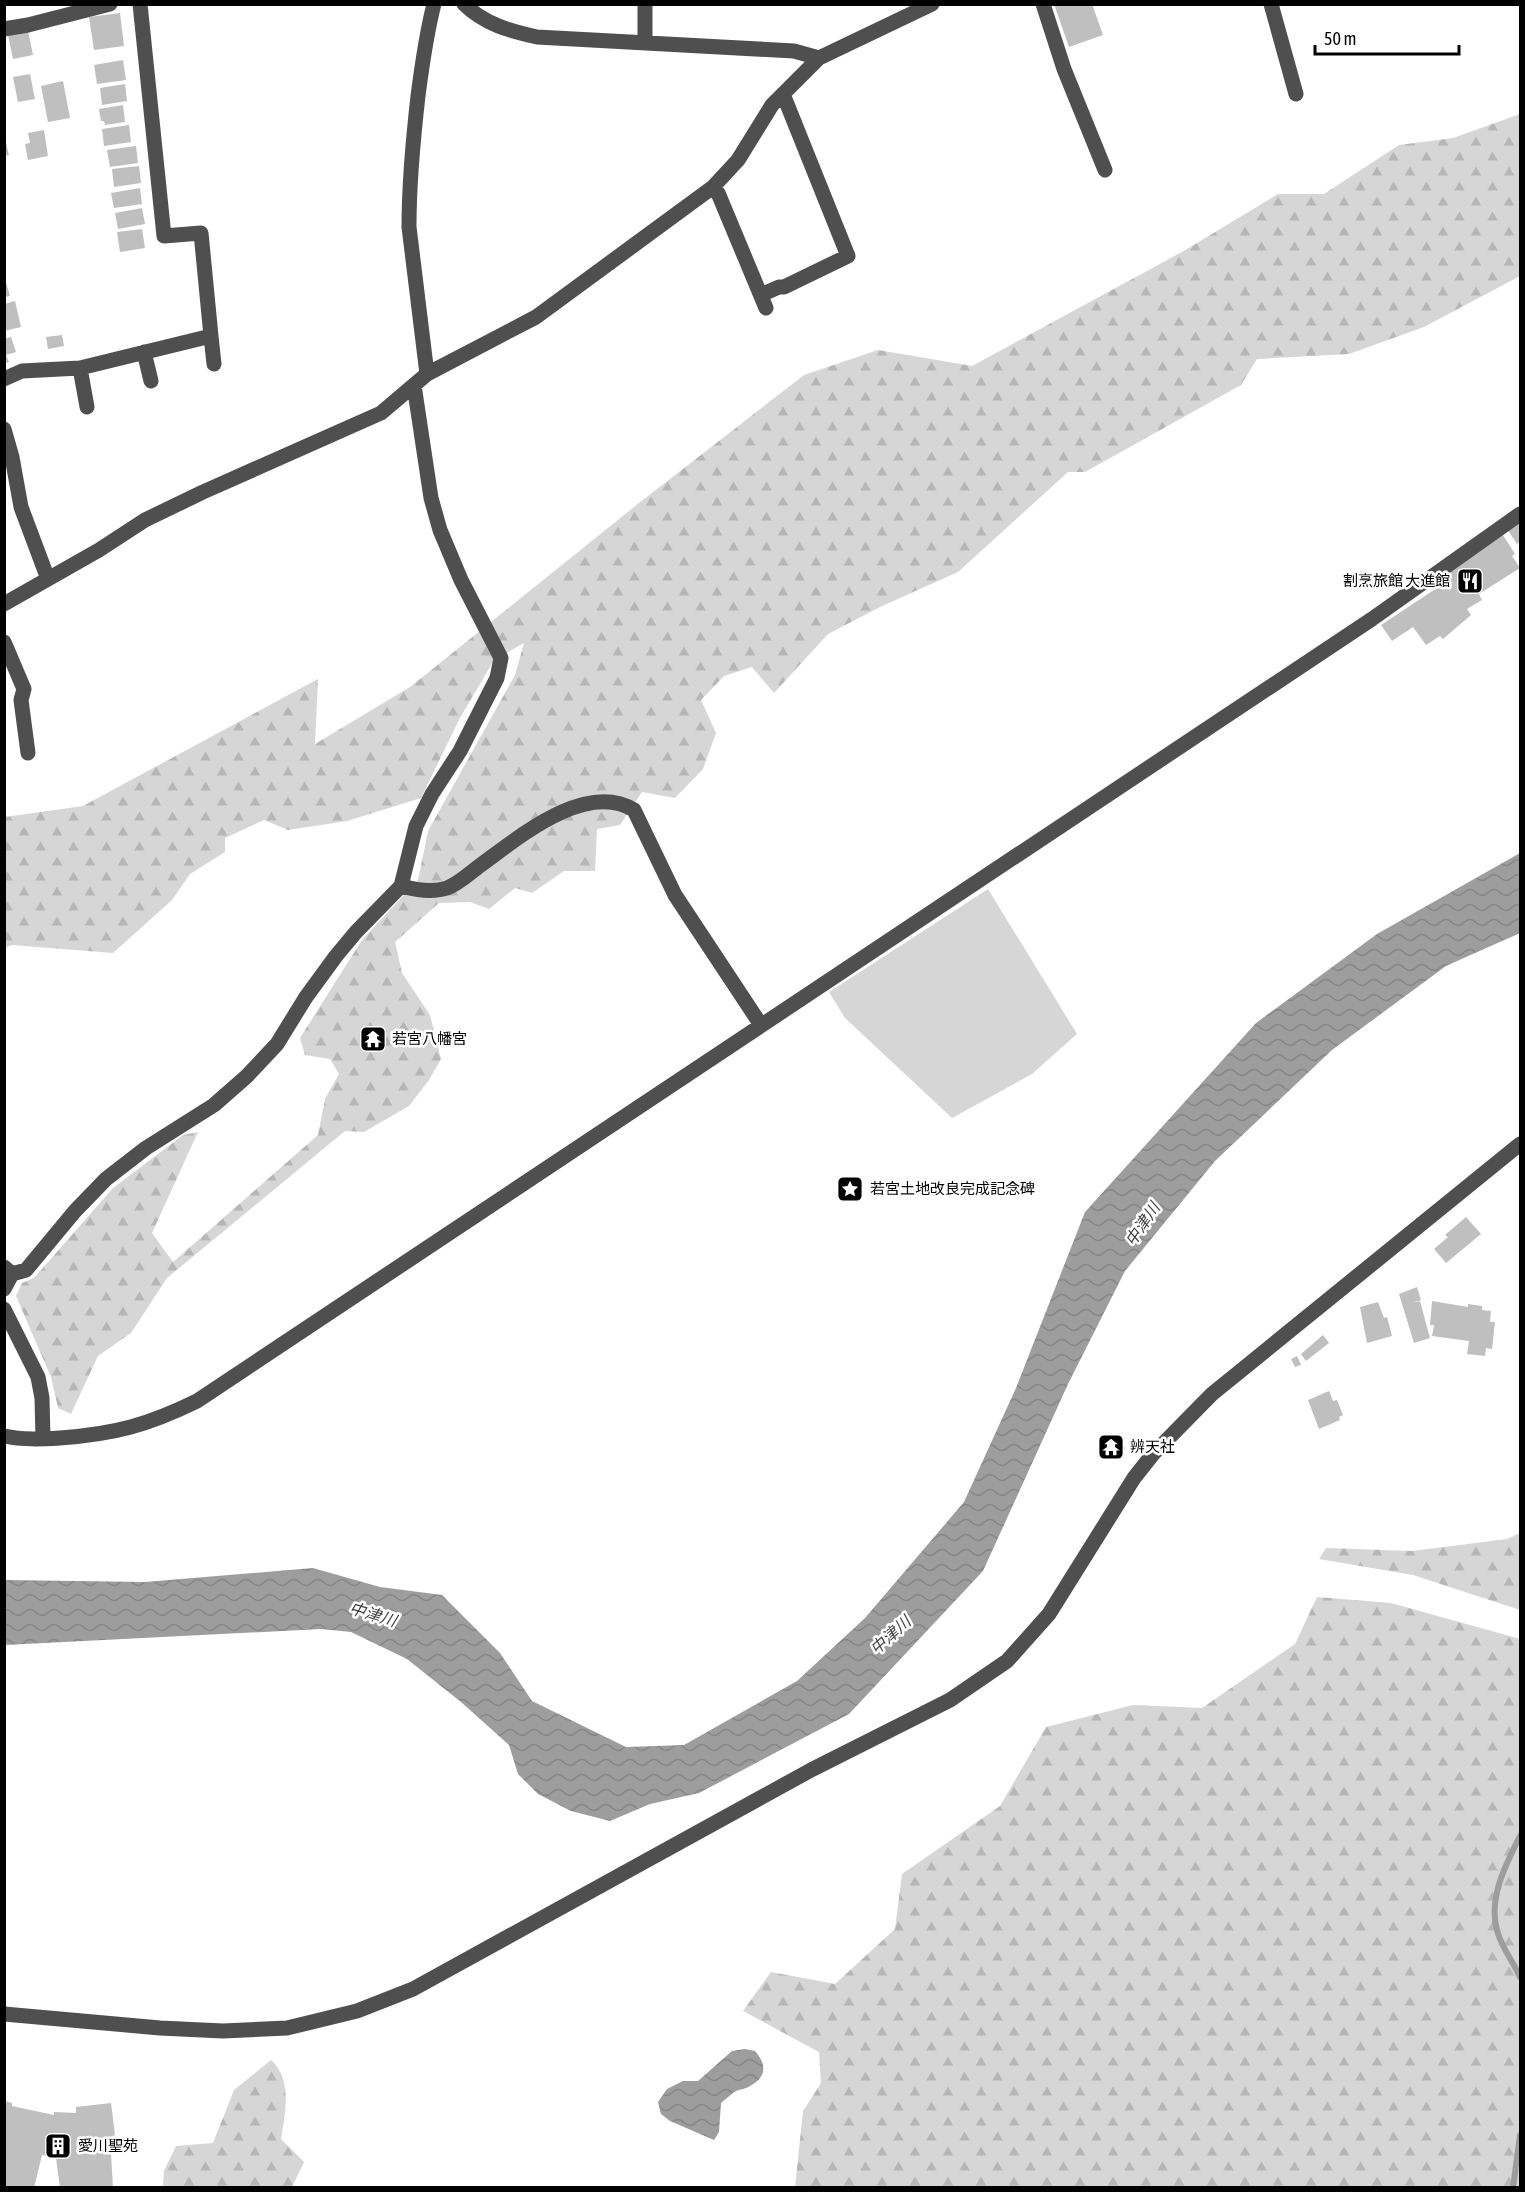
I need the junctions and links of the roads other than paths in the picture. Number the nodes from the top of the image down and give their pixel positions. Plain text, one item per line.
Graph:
1 (110, 4) edge
2 (140, 4) edge
3 (434, 4) edge
4 (464, 4) edge
5 (645, 4) edge
6 (932, 4) edge
7 (1043, 4) edge
8 (1271, 4) edge
9 (4, 29) edge
10 (645, 42) junction
11 (819, 58) junction
12 (783, 94) junction
13 (1296, 94) dead end
14 (1105, 170) dead end
15 (713, 187) junction
16 (211, 336) junction
17 (144, 352) junction
18 (214, 364) dead end
19 (80, 368) junction
20 (427, 374) junction
21 (4, 379) edge
22 (151, 381) dead end
23 (414, 385) junction
24 (87, 407) dead end
25 (4, 429) edge
26 (1521, 514) edge
27 (48, 579) junction
28 (4, 604) edge
29 (4, 642) edge
30 (28, 753) dead end
31 (401, 886) junction
32 (761, 1025) junction
33 (1521, 1144) edge
34 (8, 1270) edge
35 (4, 1289) edge
36 (4, 1309) edge
37 (4, 1436) edge
38 (43, 1439) junction
39 (4, 2014) edge

1 - 9 street
2 - 16 street
3 - 20 street
4 - 10 street
5 - 10 street
6 - 11 street
7 - 14 street
8 - 13 street
10 - 11 street
11 - 12 street
12 - 15 street
12 - 15 street
15 - 20 street
16 - 17 street
16 - 18 street
17 - 19 street
17 - 22 street
19 - 21 street
19 - 24 street
20 - 23 street
23 - 27 street
23 - 31 street
25 - 27 street
26 - 32 street
27 - 28 street
29 - 30 street
31 - 32 street
31 - 34 street
32 - 38 street
33 - 39 street
34 - 35 street
36 - 38 street
37 - 38 street

